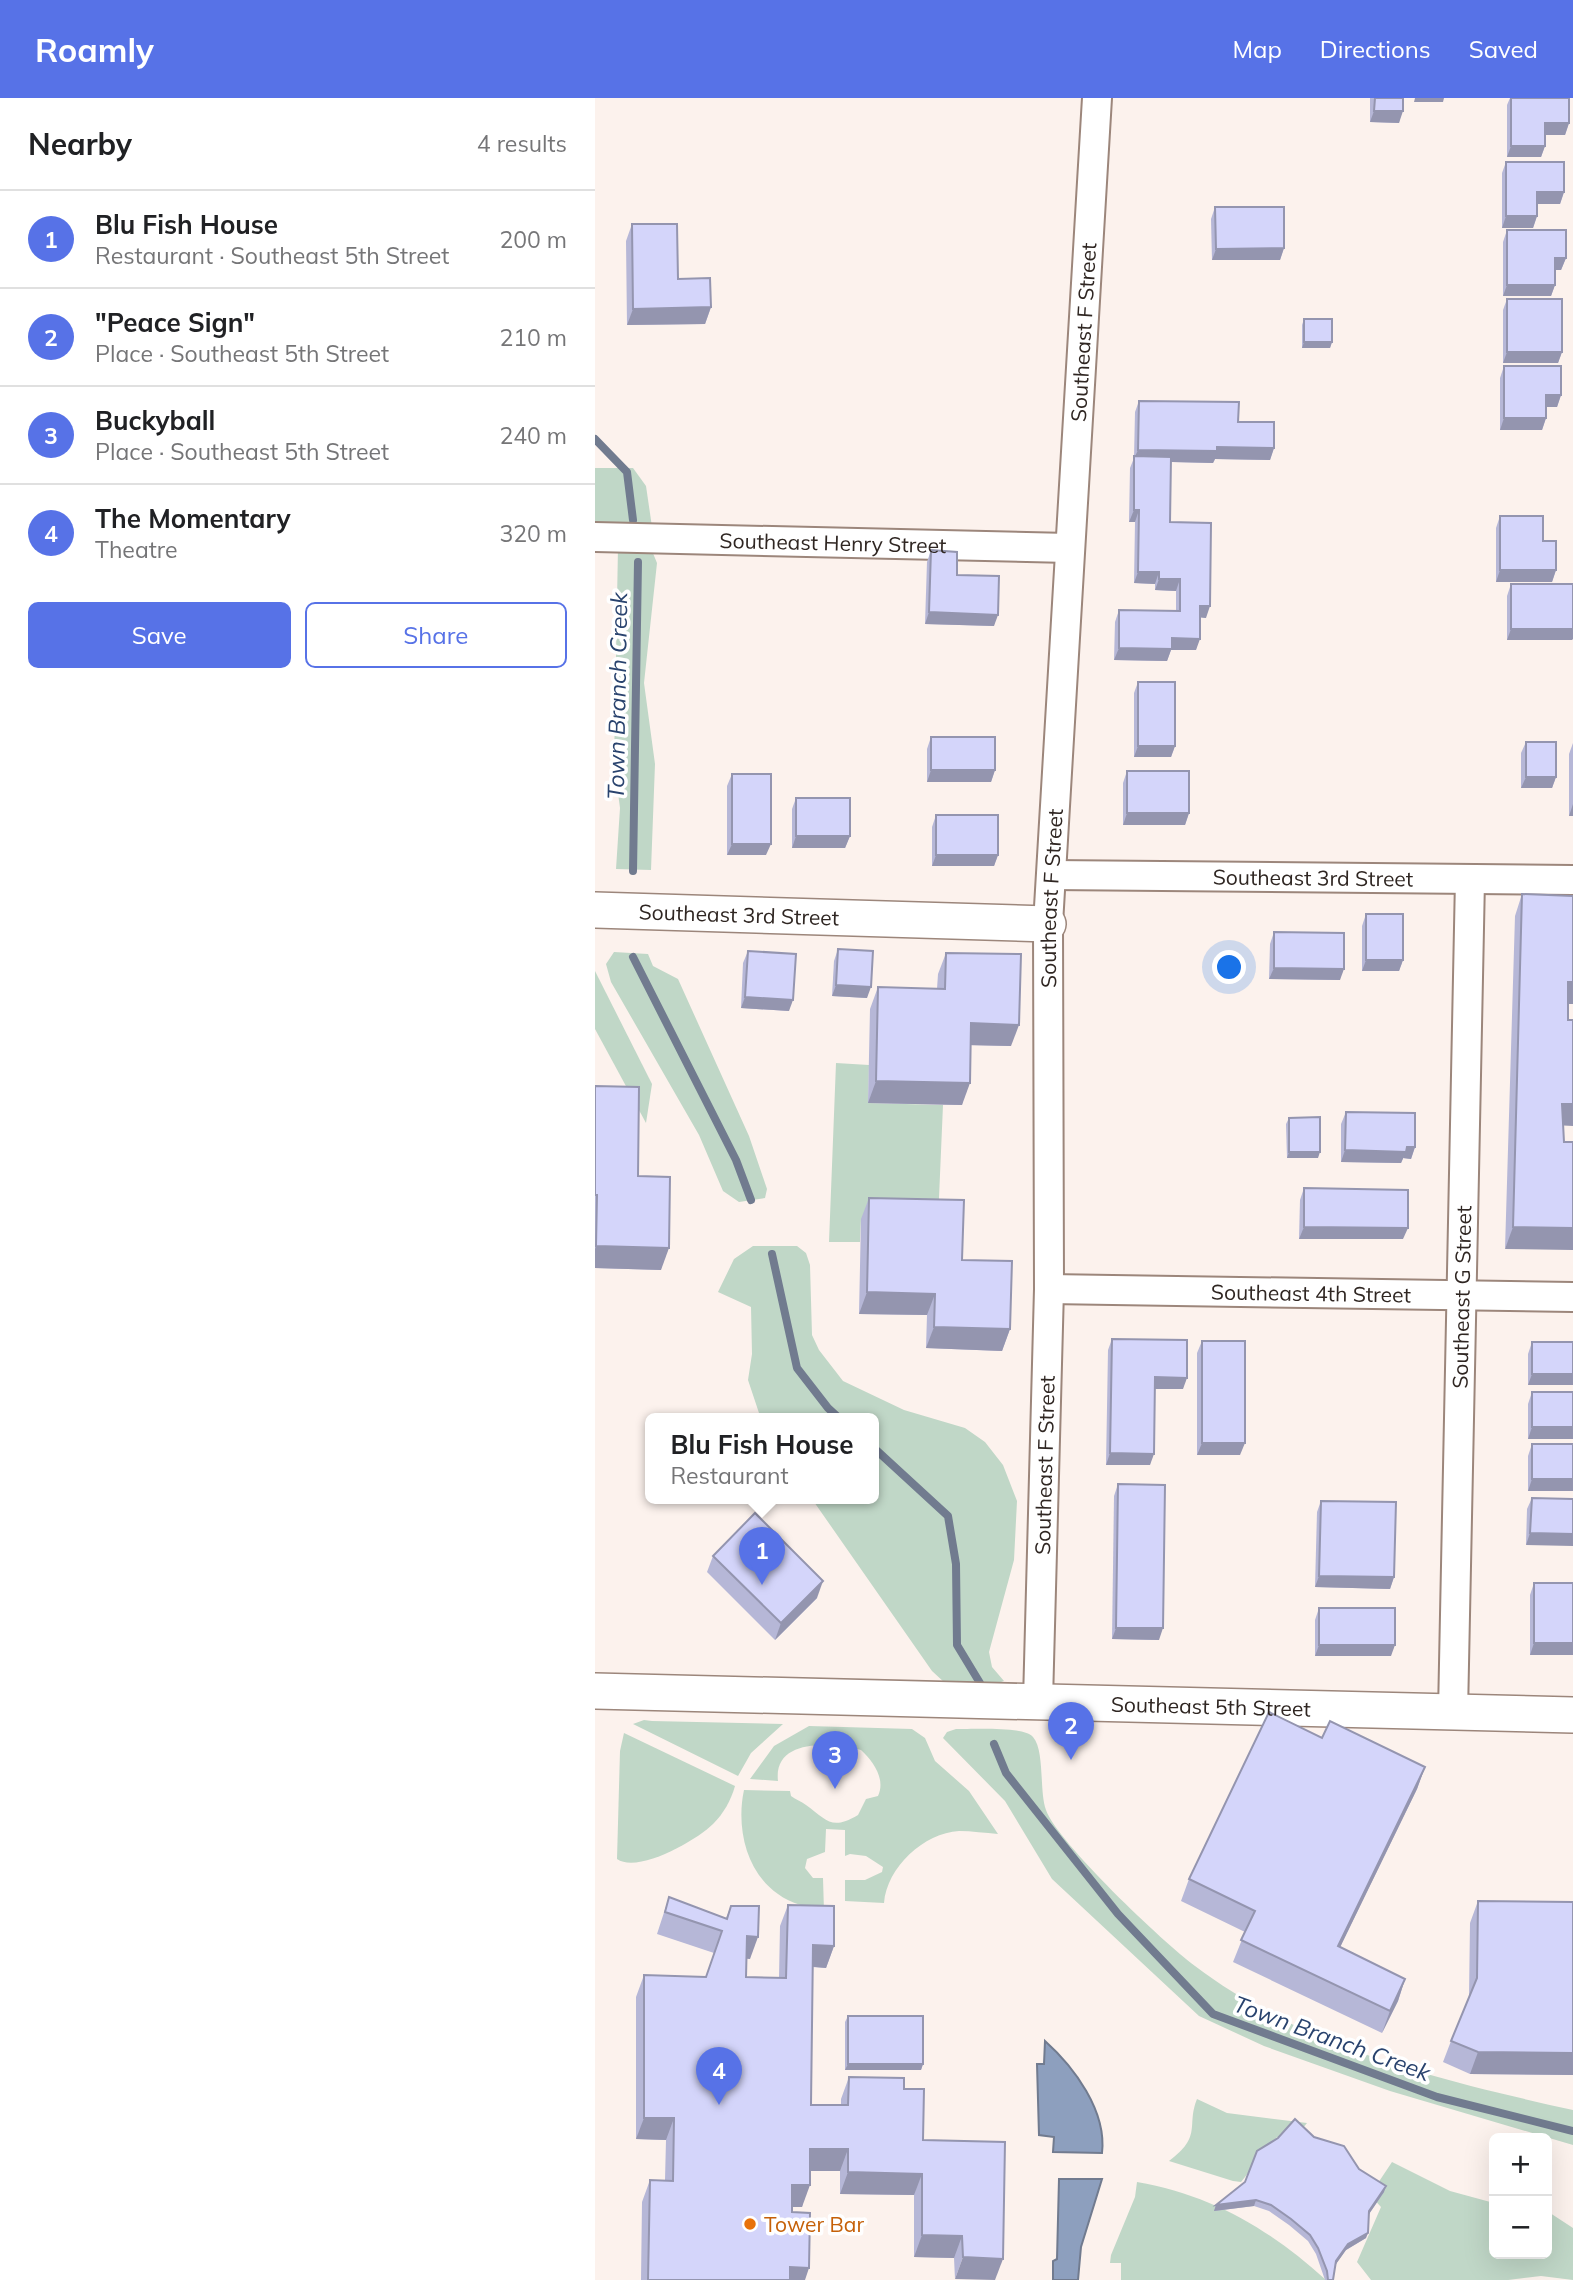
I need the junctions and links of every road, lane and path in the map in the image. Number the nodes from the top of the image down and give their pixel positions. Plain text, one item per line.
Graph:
1 (1097, 98) edge
2 (595, 537) edge
3 (1069, 548) junction
4 (1052, 875) junction
5 (1470, 879) junction
6 (1573, 880) edge
7 (595, 910) edge
8 (1048, 924) junction
9 (1049, 1289) junction
10 (1461, 1295) junction
11 (1573, 1297) edge
12 (595, 1691) edge
13 (1038, 1701) junction
14 (1453, 1713) junction
15 (1573, 1715) edge

1 - 3 street, Southeast F Street
2 - 3 street, Southeast Henry Street
3 - 4 street, Southeast F Street
4 - 5 street, Southeast 3rd Street
4 - 8 street, Southeast F Street
5 - 6 street, Southeast 3rd Street
5 - 10 street, Southeast G Street
7 - 8 street, Southeast 3rd Street
8 - 9 street, Southeast F Street
9 - 10 street, Southeast 4th Street
9 - 13 street, Southeast F Street
10 - 11 street, Southeast 4th Street
10 - 14 street, Southeast G Street
12 - 13 street, Southeast 5th Street
13 - 14 street, Southeast 5th Street
14 - 15 street, Southeast 5th Street

